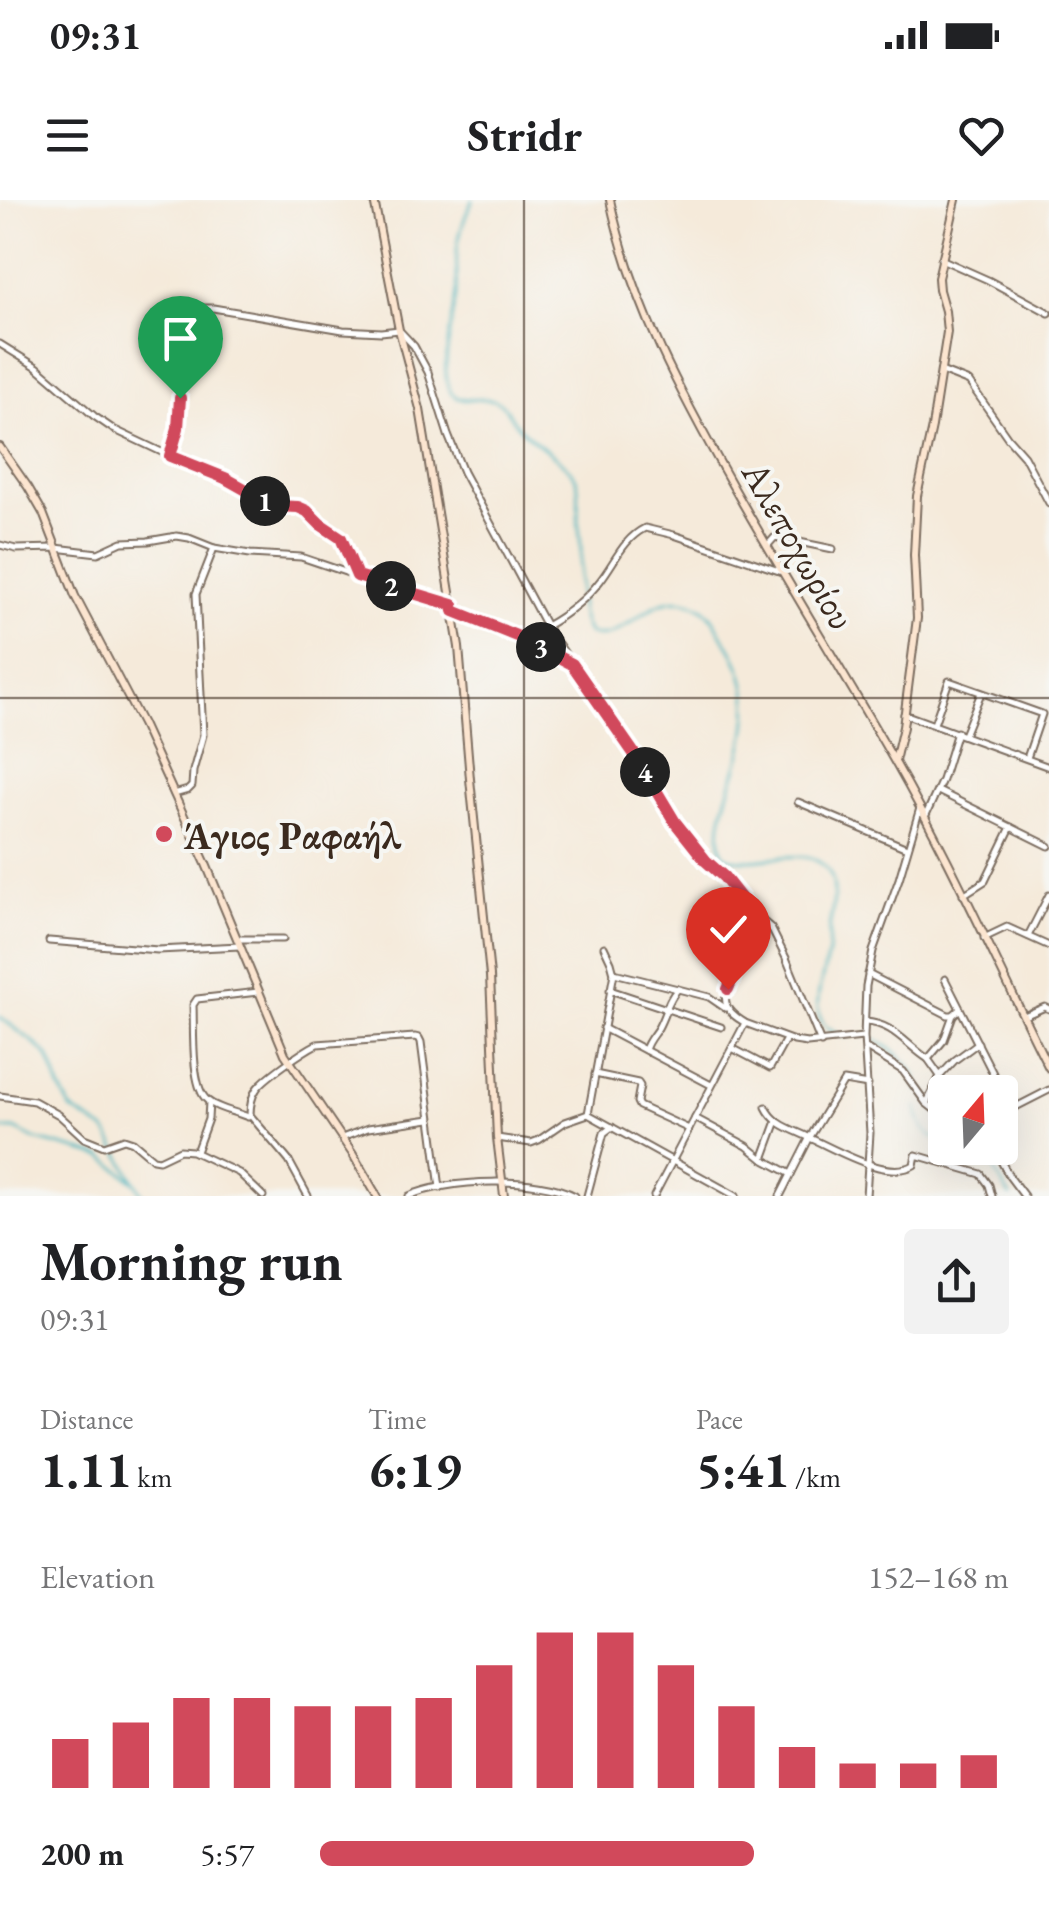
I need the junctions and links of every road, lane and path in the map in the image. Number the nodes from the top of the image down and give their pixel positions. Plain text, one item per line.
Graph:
1 (374, 200) edge
2 (610, 200) edge
3 (956, 200) edge
4 (941, 259) junction
5 (1049, 313) edge
6 (399, 330) junction
7 (0, 344) edge
8 (940, 371) junction
9 (0, 447) edge
10 (170, 456) junction
11 (1049, 504) edge
12 (0, 545) edge
13 (767, 546) junction
14 (56, 548) junction
15 (214, 548) junction
16 (833, 549) dead end
17 (782, 572) junction
18 (357, 576) junction
19 (453, 608) junction
20 (546, 626) junction
21 (572, 664) junction
22 (980, 693) junction
23 (904, 714) junction
24 (934, 724) junction
25 (1038, 726) junction
26 (1049, 730) edge
27 (961, 734) junction
28 (1027, 758) junction
29 (895, 762) junction
30 (1049, 767) edge
31 (938, 791) junction
32 (174, 794) junction
33 (798, 802) dead end
34 (920, 808) junction
35 (925, 817) junction
36 (1010, 827) junction
37 (1049, 846) edge
38 (907, 848) junction
39 (963, 895) junction
40 (1049, 895) edge
41 (750, 910) junction
42 (1028, 936) junction
43 (984, 938) junction
44 (284, 939) dead end
45 (49, 941) dead end
46 (239, 942) junction
47 (1049, 946) edge
48 (604, 948) dead end
49 (614, 973) junction
50 (868, 974) junction
51 (945, 978) dead end
52 (678, 989) junction
53 (610, 990) junction
54 (258, 992) junction
55 (666, 1008) junction
56 (960, 1008) junction
57 (1049, 1008) edge
58 (731, 1013) junction
59 (953, 1015) junction
60 (1023, 1016) junction
61 (864, 1022) junction
62 (744, 1024) junction
63 (721, 1027) dead end
64 (604, 1028) junction
65 (864, 1037) junction
66 (786, 1038) junction
67 (821, 1042) junction
68 (978, 1043) junction
69 (732, 1048) junction
70 (866, 1048) junction
71 (645, 1050) junction
72 (928, 1059) junction
73 (291, 1062) junction
74 (1049, 1068) edge
75 (595, 1074) junction
76 (939, 1075) edge
77 (941, 1075) edge
78 (994, 1075) edge
79 (868, 1085) junction
80 (712, 1086) junction
81 (1049, 1090) edge
82 (0, 1096) edge
83 (928, 1099) edge
84 (209, 1102) junction
85 (926, 1103) joint
86 (1018, 1105) edge
87 (766, 1106) dead end
88 (588, 1114) junction
89 (251, 1118) junction
90 (695, 1118) junction
91 (430, 1119) junction
92 (777, 1122) junction
93 (612, 1127) junction
94 (689, 1129) junction
95 (342, 1138) junction
96 (498, 1138) junction
97 (810, 1138) junction
98 (195, 1153) junction
99 (763, 1159) junction
100 (672, 1160) junction
101 (867, 1164) junction
102 (1003, 1165) edge
103 (792, 1174) junction
104 (502, 1181) junction
105 (440, 1188) junction
106 (264, 1196) edge
107 (308, 1196) edge
108 (376, 1196) edge
109 (409, 1196) edge
110 (504, 1196) edge
111 (575, 1196) edge
112 (587, 1196) edge
113 (654, 1196) edge
114 (736, 1196) edge
115 (780, 1196) edge
116 (866, 1196) edge
117 (992, 1196) edge
118 (1024, 1196) edge

1 - 6 main road
2 - 13 main road, Αλεποχωρίου
3 - 4 main road
4 - 5 street
4 - 8 main road
6 - 10 street
6 - 19 main road
6 - 20 street
7 - 10 street
8 - 11 street
8 - 23 main road
9 - 14 main road
10 - 18 street
12 - 14 street
13 - 16 street
13 - 17 main road, Αλεποχωρίου
14 - 15 street
14 - 32 main road
15 - 18 street
15 - 32 street
17 - 20 street
17 - 29 main road, Αλεποχωρίου
18 - 19 street
19 - 21 street
19 - 96 main road
20 - 21 street
21 - 41 street
22 - 24 street
22 - 25 street
22 - 27 street
23 - 24 street
23 - 29 main road
24 - 27 street
25 - 26 street
25 - 28 street
27 - 28 street
27 - 31 street
28 - 30 street
29 - 34 main road, Αλεποχωρίου
31 - 35 street
31 - 36 street
32 - 46 main road
33 - 38 street
34 - 35 main road, Αλεποχωρίου
34 - 38 street
35 - 39 main road, Αλεποχωρίου
36 - 37 street
36 - 39 street
38 - 50 street
39 - 43 main road, Αλεποχωρίου
40 - 42 street
41 - 58 street
41 - 67 street
42 - 43 street
42 - 47 street
43 - 60 main road
44 - 46 street
45 - 46 street
46 - 54 main road
48 - 49 street
49 - 52 street
49 - 53 street
50 - 59 street
50 - 61 street
51 - 56 street
52 - 55 street
52 - 58 street
53 - 55 street
53 - 64 street
54 - 73 main road
54 - 84 street
55 - 63 street
55 - 71 street
56 - 59 street
56 - 68 street
57 - 60 street
58 - 62 street
59 - 72 street
60 - 74 main road
61 - 65 street
61 - 72 street
62 - 66 street
62 - 69 street
64 - 71 street
64 - 75 street
65 - 67 street
65 - 70 street
66 - 67 street
66 - 69 street
68 - 77 street
68 - 78 street
69 - 80 street
70 - 79 street
70 - 85 street
71 - 80 street
72 - 76 street
73 - 89 street
73 - 91 street
73 - 95 main road
75 - 88 street
75 - 94 street
79 - 97 street
79 - 101 street
80 - 90 street
81 - 86 street
82 - 98 street
83 - 85 street
84 - 89 street
84 - 98 street
87 - 92 street
88 - 93 street
88 - 96 street
89 - 107 street
90 - 94 street
90 - 99 street
91 - 95 street
91 - 105 street
92 - 97 street
92 - 99 street
93 - 100 street
93 - 112 street
94 - 100 street
95 - 108 main road
96 - 104 main road
97 - 101 street
97 - 103 street
98 - 106 street
99 - 103 street
100 - 113 street
100 - 114 street
101 - 116 street
101 - 117 street
102 - 118 street
103 - 115 street
104 - 105 street
104 - 110 main road
104 - 111 street
105 - 109 street

